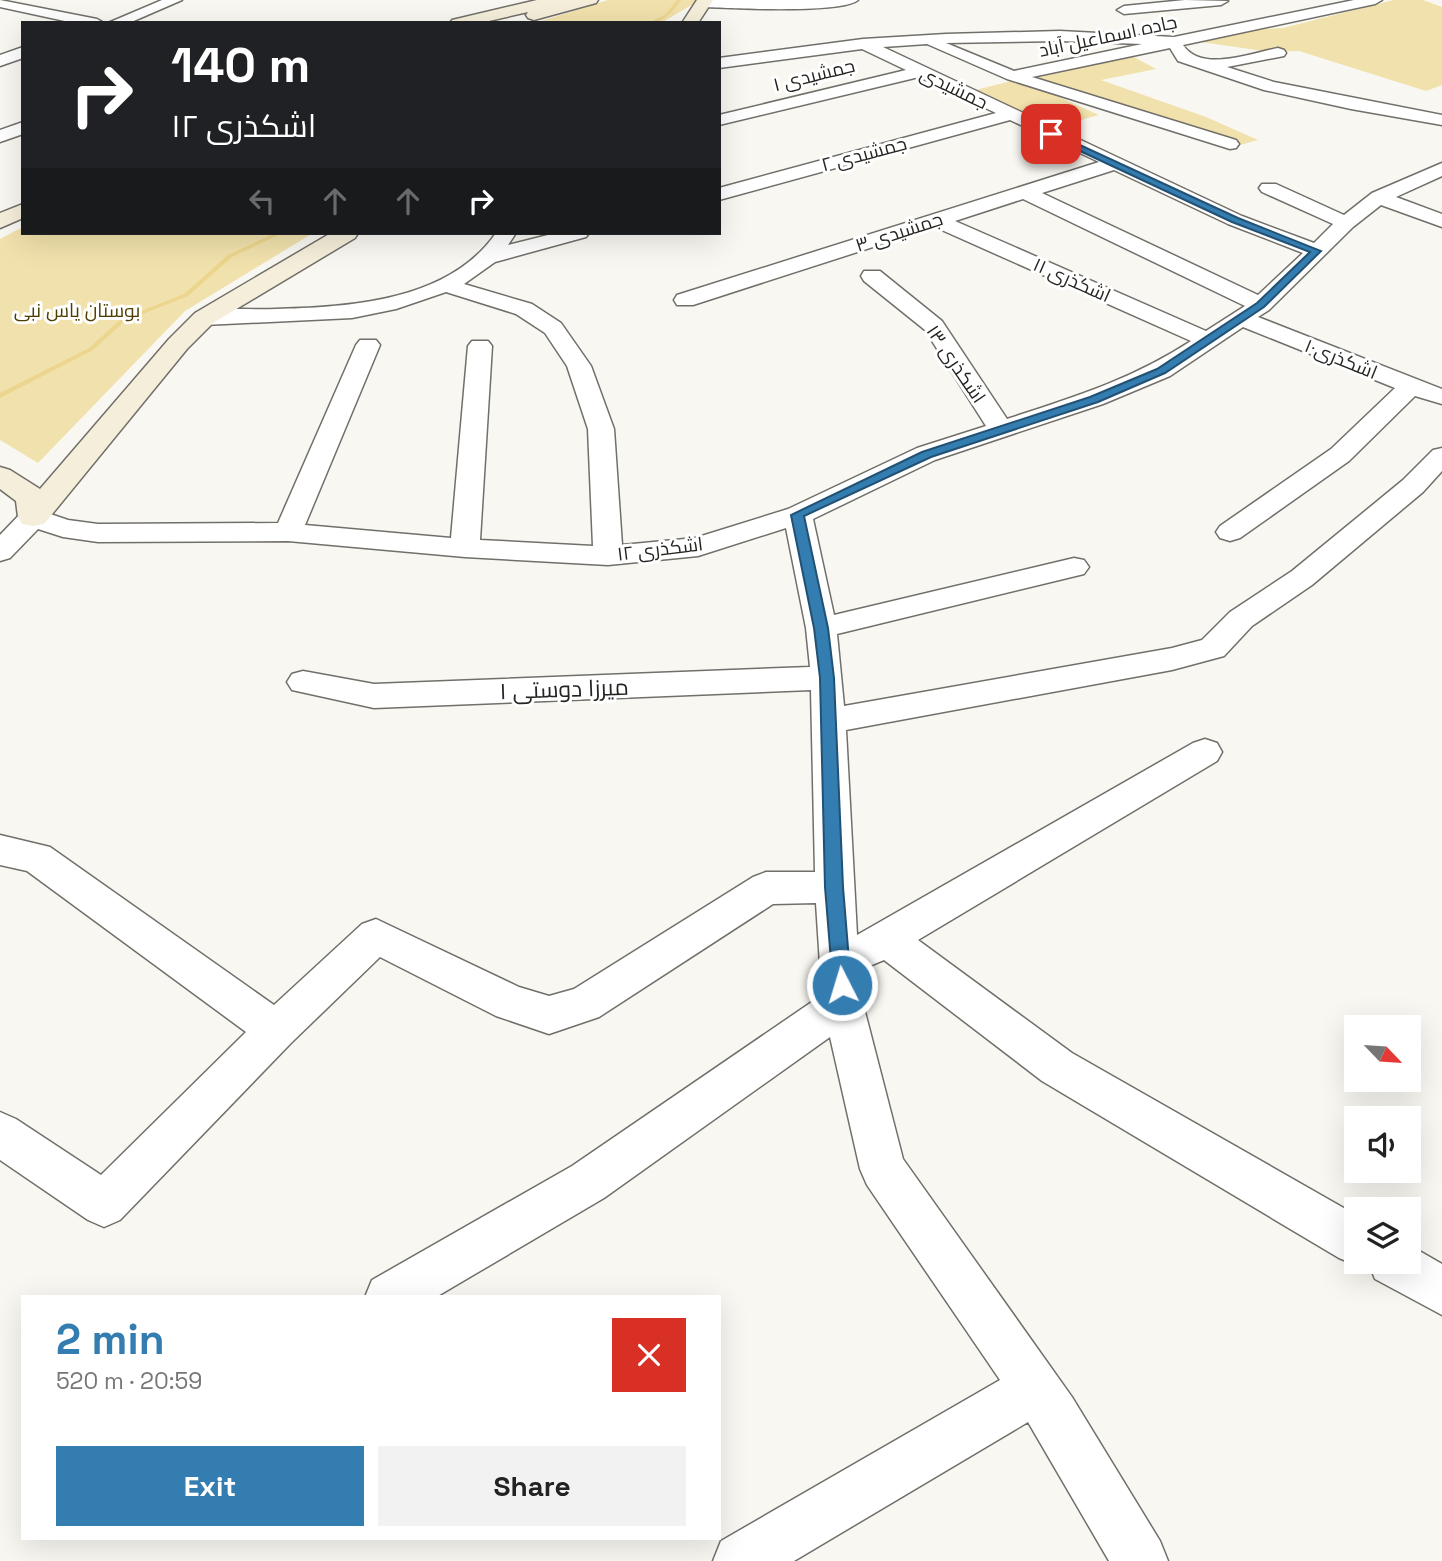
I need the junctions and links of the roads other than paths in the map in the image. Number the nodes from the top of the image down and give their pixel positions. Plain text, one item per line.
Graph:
1 (175, 0) edge
2 (558, 0) edge
3 (590, 0) edge
4 (851, 0) edge
5 (1375, 0) edge
6 (704, 2) edge
7 (0, 3) edge
8 (1230, 5) edge
9 (1124, 10) dead end
10 (1270, 16) junction
11 (87, 21) edge
12 (120, 21) edge
13 (467, 21) edge
14 (509, 21) edge
15 (691, 21) edge
16 (922, 39) junction
17 (1174, 42) junction
18 (860, 43) junction
19 (21, 53) edge
20 (1278, 53) dead end
21 (0, 61) edge
22 (721, 62) edge
23 (1205, 66) junction
24 (919, 72) junction
25 (1013, 76) junction
26 (1009, 115) junction
27 (721, 120) edge
28 (1442, 120) edge
29 (21, 128) edge
30 (0, 137) edge
31 (1230, 144) dead end
32 (1113, 164) junction
33 (1442, 169) edge
34 (1269, 188) dead end
35 (1024, 192) junction
36 (721, 193) edge
37 (21, 194) edge
38 (1379, 197) junction
39 (0, 204) edge
40 (21, 211) edge
41 (936, 220) junction
42 (0, 221) edge
43 (1442, 221) edge
44 (1346, 223) junction
45 (343, 235) edge
46 (505, 235) edge
47 (572, 235) edge
48 (1317, 251) junction
49 (489, 257) junction
50 (872, 276) dead end
51 (445, 285) junction
52 (685, 300) dead end
53 (1251, 312) junction
54 (204, 318) junction
55 (1208, 340) junction
56 (368, 345) dead end
57 (480, 346) dead end
58 (1410, 386) junction
59 (1442, 397) edge
60 (1002, 430) junction
61 (1442, 456) edge
62 (0, 476) edge
63 (0, 507) edge
64 (798, 515) junction
65 (33, 517) junction
66 (288, 532) junction
67 (1230, 533) dead end
68 (465, 548) junction
69 (0, 552) edge
70 (608, 556) junction
71 (1074, 567) dead end
72 (821, 628) junction
73 (827, 678) junction
74 (303, 682) dead end
75 (830, 721) junction
76 (1205, 752) dead end
77 (0, 850) edge
78 (834, 887) junction
79 (886, 939) junction
80 (842, 985) junction
81 (276, 1030) junction
82 (0, 1134) edge
83 (1344, 1234) edge
84 (1413, 1274) edge
85 (1442, 1291) edge
86 (393, 1295) edge
87 (1036, 1388) junction
88 (741, 1561) edge
89 (1140, 1561) edge

1 - 12 street
2 - 13 street
3 - 14 street
4 - 6 street
5 - 10 street, جاده اسماعیل آباد
6 - 15 street
7 - 11 street
8 - 9 street
8 - 10 street
10 - 17 street, جاده اسماعیل آباد
16 - 17 street
16 - 18 street
16 - 25 street
17 - 23 street
17 - 25 street, جاده اسماعیل آباد
18 - 22 street
18 - 24 street, جمشیدی
19 - 21 street
20 - 23 street
23 - 28 street
24 - 26 street, جمشیدی
24 - 27 street, جمشیدی ۱
25 - 31 street
26 - 32 street, جمشیدی
26 - 36 street, جمشیدی ۲
29 - 30 street
32 - 35 street, جمشیدی ۳
32 - 48 street, جمشیدی
33 - 38 street, اشکذری ۱۲
34 - 44 street
35 - 41 street, جمشیدی ۳
35 - 53 street, اشکذری۱۰
37 - 39 street
38 - 43 street
38 - 44 street, اشکذری ۱۲
40 - 42 street
41 - 52 street, جمشیدی ۳
41 - 55 street, اشکذری ۱۱
44 - 48 street, اشکذری ۱۲
45 - 54 street
46 - 49 street
47 - 49 street
48 - 53 street, اشکذری ۱۲
49 - 51 street
50 - 60 street, اشکذری ۱۳
51 - 54 street
51 - 70 street
53 - 55 street, اشکذری ۱۲
53 - 58 street, اشکذری۱۰
54 - 65 street
55 - 60 street, اشکذری ۱۲
56 - 66 street
57 - 68 street
58 - 59 street, اشکذری۱۰
58 - 67 street
60 - 64 street, اشکذری ۱۲
61 - 75 street
62 - 65 street
63 - 65 street
64 - 70 street, اشکذری ۱۲
64 - 72 street
65 - 66 street, اشکذری ۱۲
65 - 69 street
66 - 68 street, اشکذری ۱۲
68 - 70 street, اشکذری ۱۲
71 - 72 street
72 - 73 street
73 - 74 street, میرزا دوستی ۱
73 - 75 street
75 - 78 street
76 - 79 street
77 - 81 street
78 - 80 street
78 - 81 street
79 - 80 street
79 - 83 street
80 - 86 street
80 - 87 street
81 - 82 street
84 - 85 street
87 - 88 street
87 - 89 street

